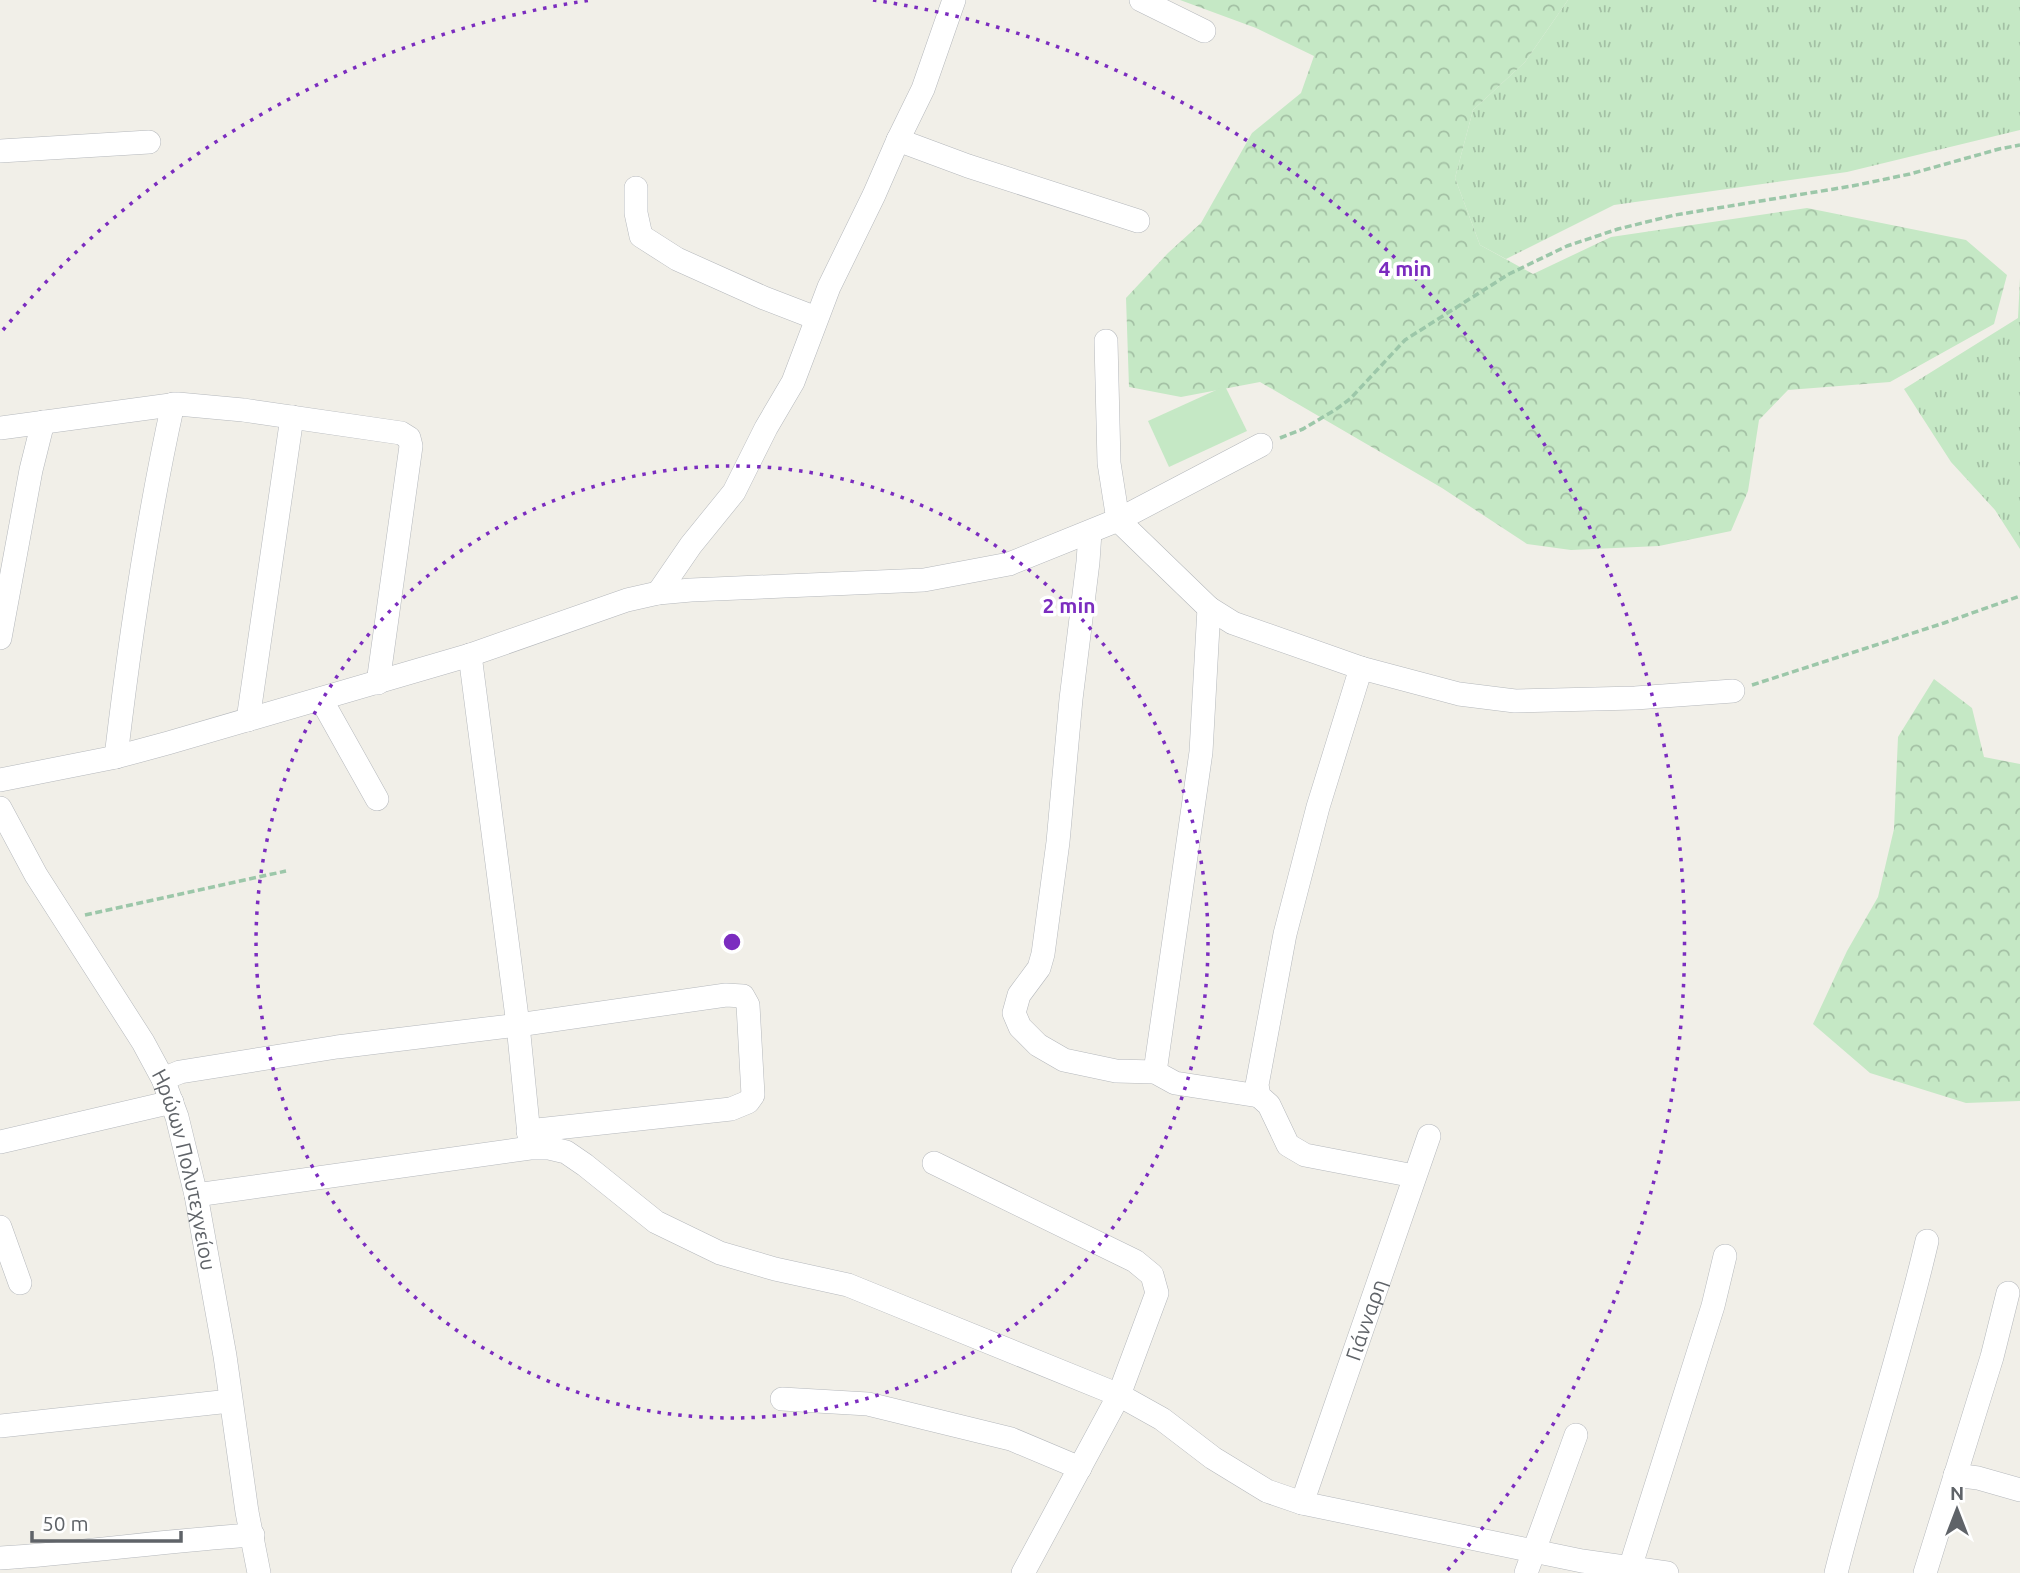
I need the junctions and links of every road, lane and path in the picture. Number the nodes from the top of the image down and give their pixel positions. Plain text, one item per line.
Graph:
1 (954, 0) edge
2 (1141, 0) edge
3 (1204, 31) dead end
4 (898, 140) junction
5 (149, 142) dead end
6 (2020, 145) edge
7 (0, 151) edge
8 (636, 188) dead end
9 (1138, 221) dead end
10 (816, 318) junction
11 (1106, 341) dead end
12 (173, 404) junction
13 (292, 417) junction
14 (43, 422) junction
15 (0, 428) edge
16 (1261, 445) joint
17 (1118, 520) junction
18 (1090, 531) junction
19 (659, 593) junction
20 (2020, 596) edge
21 (1209, 608) junction
22 (0, 638) edge
23 (470, 655) junction
24 (1362, 668) junction
25 (378, 683) junction
26 (1733, 691) joint
27 (321, 699) junction
28 (248, 720) junction
29 (116, 757) junction
30 (0, 780) edge
31 (377, 799) dead end
32 (0, 808) edge
33 (286, 871) dead end
34 (66, 920) junction
35 (518, 1025) junction
36 (1155, 1072) junction
37 (163, 1079) junction
38 (1259, 1096) junction
39 (172, 1102) junction
40 (1429, 1136) dead end
41 (529, 1140) junction
42 (0, 1142) edge
43 (934, 1163) dead end
44 (1414, 1176) junction
45 (196, 1195) junction
46 (0, 1227) edge
47 (1927, 1241) dead end
48 (1726, 1256) dead end
49 (20, 1283) dead end
50 (2008, 1293) dead end
51 (1119, 1395) junction
52 (782, 1399) dead end
53 (230, 1401) junction
54 (0, 1426) edge
55 (1576, 1434) dead end
56 (1080, 1468) junction
57 (1955, 1475) junction
58 (2020, 1490) edge
59 (1302, 1503) junction
60 (253, 1535) junction
61 (1535, 1550) junction
62 (0, 1558) edge
63 (1630, 1568) junction
64 (259, 1573) edge
65 (1023, 1573) edge
66 (1525, 1573) edge
67 (1667, 1573) edge
68 (1836, 1573) edge
69 (1925, 1573) edge

1 - 4 street
2 - 3 street
4 - 9 street
4 - 10 street
5 - 7 street
6 - 16 path
8 - 10 street
10 - 19 street
11 - 17 street
12 - 13 street
12 - 14 street
12 - 29 street
13 - 25 street
13 - 28 street
14 - 15 street
14 - 22 street
16 - 17 street
17 - 18 street
17 - 21 street
18 - 19 street
18 - 36 street
19 - 23 street
20 - 26 path
21 - 24 street
21 - 36 street
23 - 25 street
23 - 35 street
24 - 26 street
24 - 38 street
25 - 27 street
27 - 28 street
27 - 31 street
28 - 29 street
29 - 30 street
32 - 34 street, Ηρώων Πολυτεχνείου
33 - 34 path
34 - 37 street, Ηρώων Πολυτεχνείου
35 - 37 street
35 - 41 street
35 - 41 street
36 - 38 street
37 - 39 street, Ηρώων Πολυτεχνείου
38 - 44 street
39 - 42 street
39 - 45 street, Ηρώων Πολυτεχνείου
40 - 44 street, Γιάνναρη
41 - 45 street
41 - 51 street
43 - 51 street
44 - 59 street, Γιάνναρη
45 - 53 street, Ηρώων Πολυτεχνείου
46 - 49 street
47 - 68 street
48 - 63 street
50 - 57 street
51 - 56 street
51 - 59 street
52 - 56 street
53 - 54 street
53 - 60 street, Ηρώων Πολυτεχνείου
55 - 61 street
56 - 65 street
57 - 58 street
57 - 69 street
59 - 61 street
60 - 62 street
60 - 64 street, Ηρώων Πολυτεχνείου
61 - 63 street
61 - 66 street
63 - 67 street

